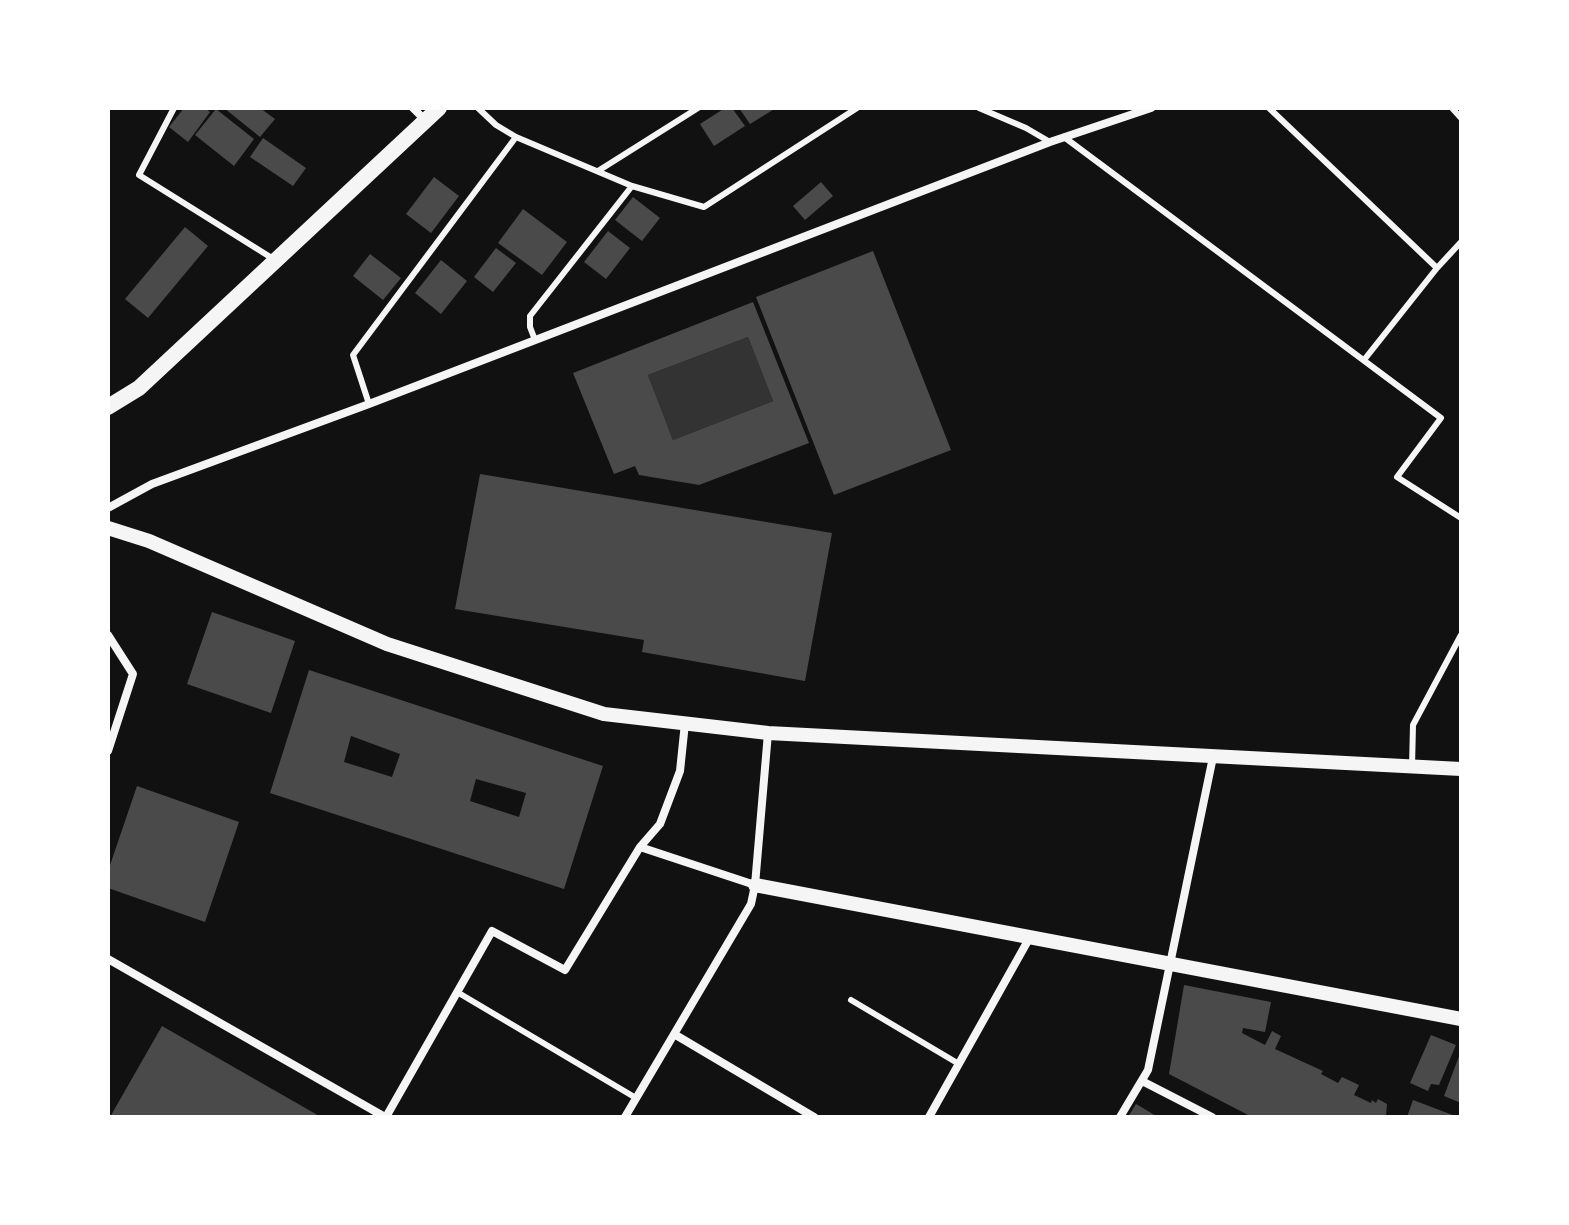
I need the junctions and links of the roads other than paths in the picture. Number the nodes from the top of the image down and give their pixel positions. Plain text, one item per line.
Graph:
1 (174, 108) edge
2 (439, 108) edge
3 (478, 108) edge
4 (698, 108) edge
5 (857, 108) edge
6 (979, 108) edge
7 (1269, 108) edge
8 (1452, 108) edge
9 (1146, 109) edge
10 (419, 114) edge
11 (1461, 118) edge
12 (516, 137) junction
13 (1064, 137) junction
14 (1050, 142) junction
15 (598, 171) junction
16 (632, 186) junction
17 (1461, 242) edge
18 (277, 261) junction
19 (1437, 268) junction
20 (535, 340) junction
21 (1364, 360) junction
22 (369, 404) junction
23 (108, 407) edge
24 (108, 508) edge
25 (1461, 518) edge
26 (108, 528) edge
27 (108, 635) edge
28 (1461, 635) edge
29 (685, 723) junction
30 (768, 733) junction
31 (108, 751) edge
32 (1213, 757) junction
33 (1412, 768) junction
34 (1461, 769) edge
35 (640, 847) junction
36 (755, 885) junction
37 (1030, 937) junction
38 (108, 959) edge
39 (1169, 963) junction
40 (457, 992) junction
41 (851, 1000) dead end
42 (1461, 1017) edge
43 (674, 1034) junction
44 (959, 1064) junction
45 (1142, 1081) junction
46 (636, 1098) junction
47 (385, 1117) edge
48 (625, 1117) edge
49 (814, 1117) edge
50 (929, 1117) edge
51 (1120, 1117) edge
52 (1212, 1117) edge

1 - 18 lane
2 - 10 main road
3 - 12 lane
4 - 15 lane
5 - 16 lane
6 - 14 lane
7 - 19 lane
8 - 11 lane
9 - 13 street
10 - 18 main road
12 - 15 lane
12 - 22 lane
13 - 14 street
13 - 21 lane
14 - 20 street
15 - 16 lane
16 - 20 lane
17 - 19 lane
18 - 23 main road
19 - 21 lane
20 - 22 street
21 - 25 lane
22 - 24 street
26 - 29 street
27 - 31 street
28 - 33 lane
29 - 30 street
29 - 35 street
30 - 32 street
30 - 36 street
32 - 33 street
32 - 39 street
33 - 34 street
35 - 36 street
35 - 40 street
36 - 37 street
36 - 43 street
37 - 39 street
37 - 44 street
38 - 47 street
39 - 42 street
39 - 45 street
40 - 46 lane
40 - 47 street
41 - 44 lane
43 - 46 street
43 - 49 street
44 - 50 street
45 - 51 street
45 - 52 street
46 - 48 street

